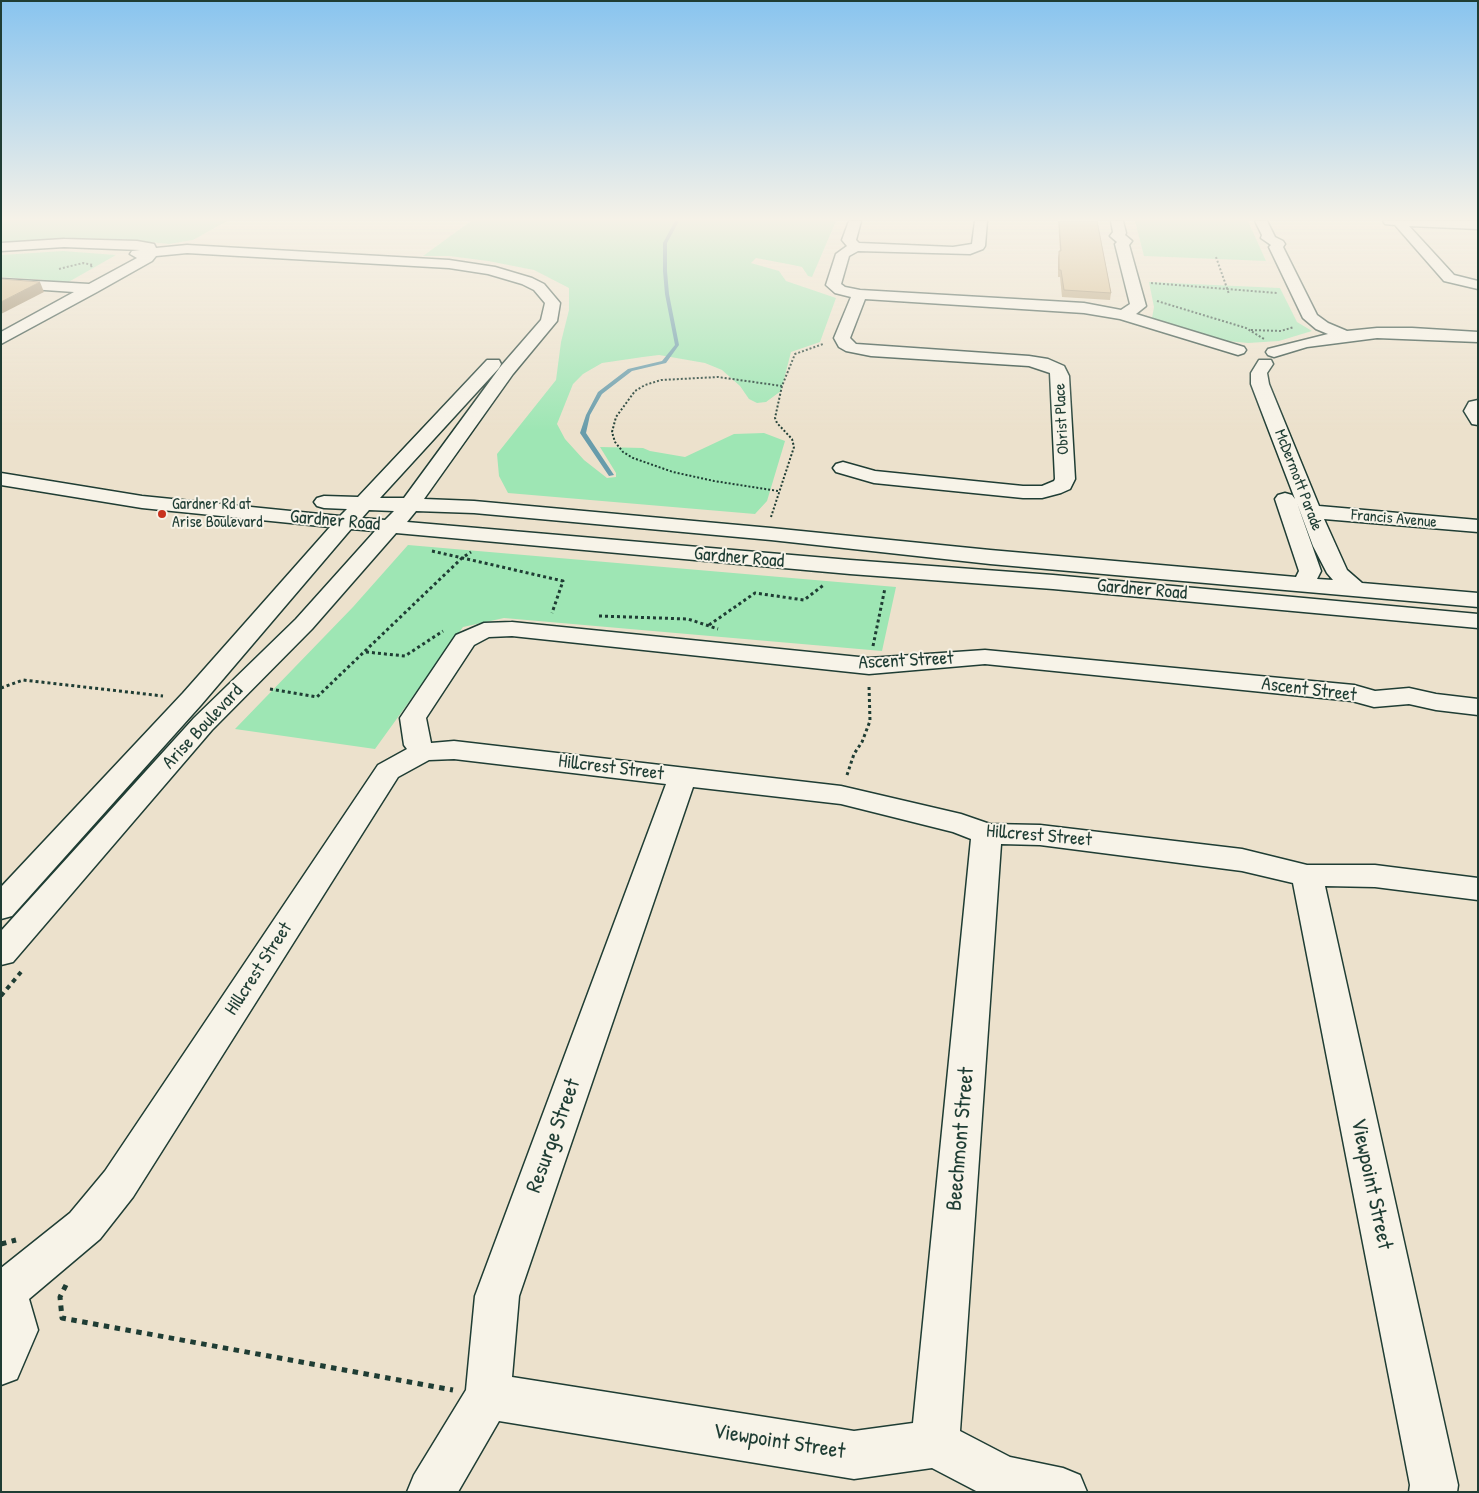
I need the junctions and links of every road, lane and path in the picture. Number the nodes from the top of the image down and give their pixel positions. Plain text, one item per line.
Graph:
1 (82, 291) edge
2 (82, 291) edge
3 (542, 291) edge
4 (843, 291) edge
5 (1134, 291) edge
6 (1228, 291) edge
7 (1250, 291) edge
8 (1298, 291) edge
9 (1280, 293) dead end
10 (860, 294) junction
11 (1229, 294) dead end
12 (1156, 301) dead end
13 (1123, 315) junction
14 (1296, 326) dead end
15 (1248, 329) junction
16 (1, 331) edge
17 (1345, 336) junction
18 (1478, 337) edge
19 (842, 338) junction
20 (1, 339) edge
21 (1258, 354) junction
22 (498, 369) junction
23 (782, 386) junction
24 (1478, 405) edge
25 (1478, 420) edge
26 (843, 468) dead end
27 (1, 478) edge
28 (778, 490) junction
29 (1310, 512) junction
30 (355, 514) junction
31 (769, 522) dead end
32 (405, 526) junction
33 (1478, 526) edge
34 (476, 550) dead end
35 (990, 557) junction
36 (462, 558) junction
37 (886, 581) dead end
38 (1053, 582) junction
39 (826, 583) dead end
40 (1303, 584) junction
41 (1355, 589) junction
42 (1478, 600) edge
43 (1478, 621) edge
44 (708, 625) dead end
45 (547, 632) junction
46 (869, 666) junction
47 (271, 682) dead end
48 (1, 688) edge
49 (166, 696) dead end
50 (1478, 707) edge
51 (423, 752) junction
52 (683, 776) junction
53 (841, 795) junction
54 (987, 834) junction
55 (1306, 876) junction
56 (1478, 889) edge
57 (1, 908) edge
58 (14, 960) edge
59 (1, 996) edge
60 (1, 1244) edge
61 (47, 1258) junction
62 (4, 1290) edge
63 (1, 1363) edge
64 (488, 1396) junction
65 (935, 1444) junction
66 (431, 1492) edge
67 (1063, 1492) edge
68 (1433, 1492) edge

1 - 16 street
2 - 20 street
3 - 22 street
4 - 10 street
5 - 13 street
6 - 11 path
7 - 9 path
8 - 17 street
10 - 13 street
10 - 19 street
12 - 15 path
13 - 21 street
14 - 15 path
15 - 21 path
17 - 18 street
17 - 21 street
19 - 23 path
19 - 26 street, Obrist Place
21 - 29 street, McDermott Parade
21 - 40 street, McDermott Parade
22 - 30 street, Arise Boulevard
22 - 32 street, Arise Boulevard
23 - 28 path
23 - 28 path
24 - 25 street
27 - 30 street, Gardner Road
28 - 31 path
29 - 33 street, Francis Avenue
29 - 41 street, McDermott Parade
30 - 32 street, Gardner Road
30 - 57 street, Arise Boulevard
32 - 35 street, Gardner Road
32 - 36 path
32 - 38 street, Gardner Road
32 - 58 street, Arise Boulevard
34 - 36 path
35 - 38 street
35 - 40 street, Gardner Road
36 - 45 path
36 - 47 path
37 - 46 path
38 - 43 street, Gardner Road
39 - 44 path
40 - 41 street, Gardner Road
41 - 42 street, Gardner Road
45 - 46 street, Ascent Street
45 - 51 street, Ascent Street
46 - 50 street, Ascent Street
46 - 53 path
48 - 49 path
51 - 52 street, Hillcrest Street
51 - 61 street, Hillcrest Street
52 - 53 street, Hillcrest Street
52 - 64 street, Resurge Street
53 - 54 street, Hillcrest Street
54 - 55 street, Hillcrest Street
54 - 65 street, Beechmont Street
55 - 56 street, Hillcrest Street
55 - 68 street, Viewpoint Street
58 - 59 path
60 - 61 path
61 - 62 street, Hillcrest Street
61 - 64 path
62 - 63 street
64 - 65 street, Viewpoint Street
64 - 66 street, Resurge Street
65 - 67 street

